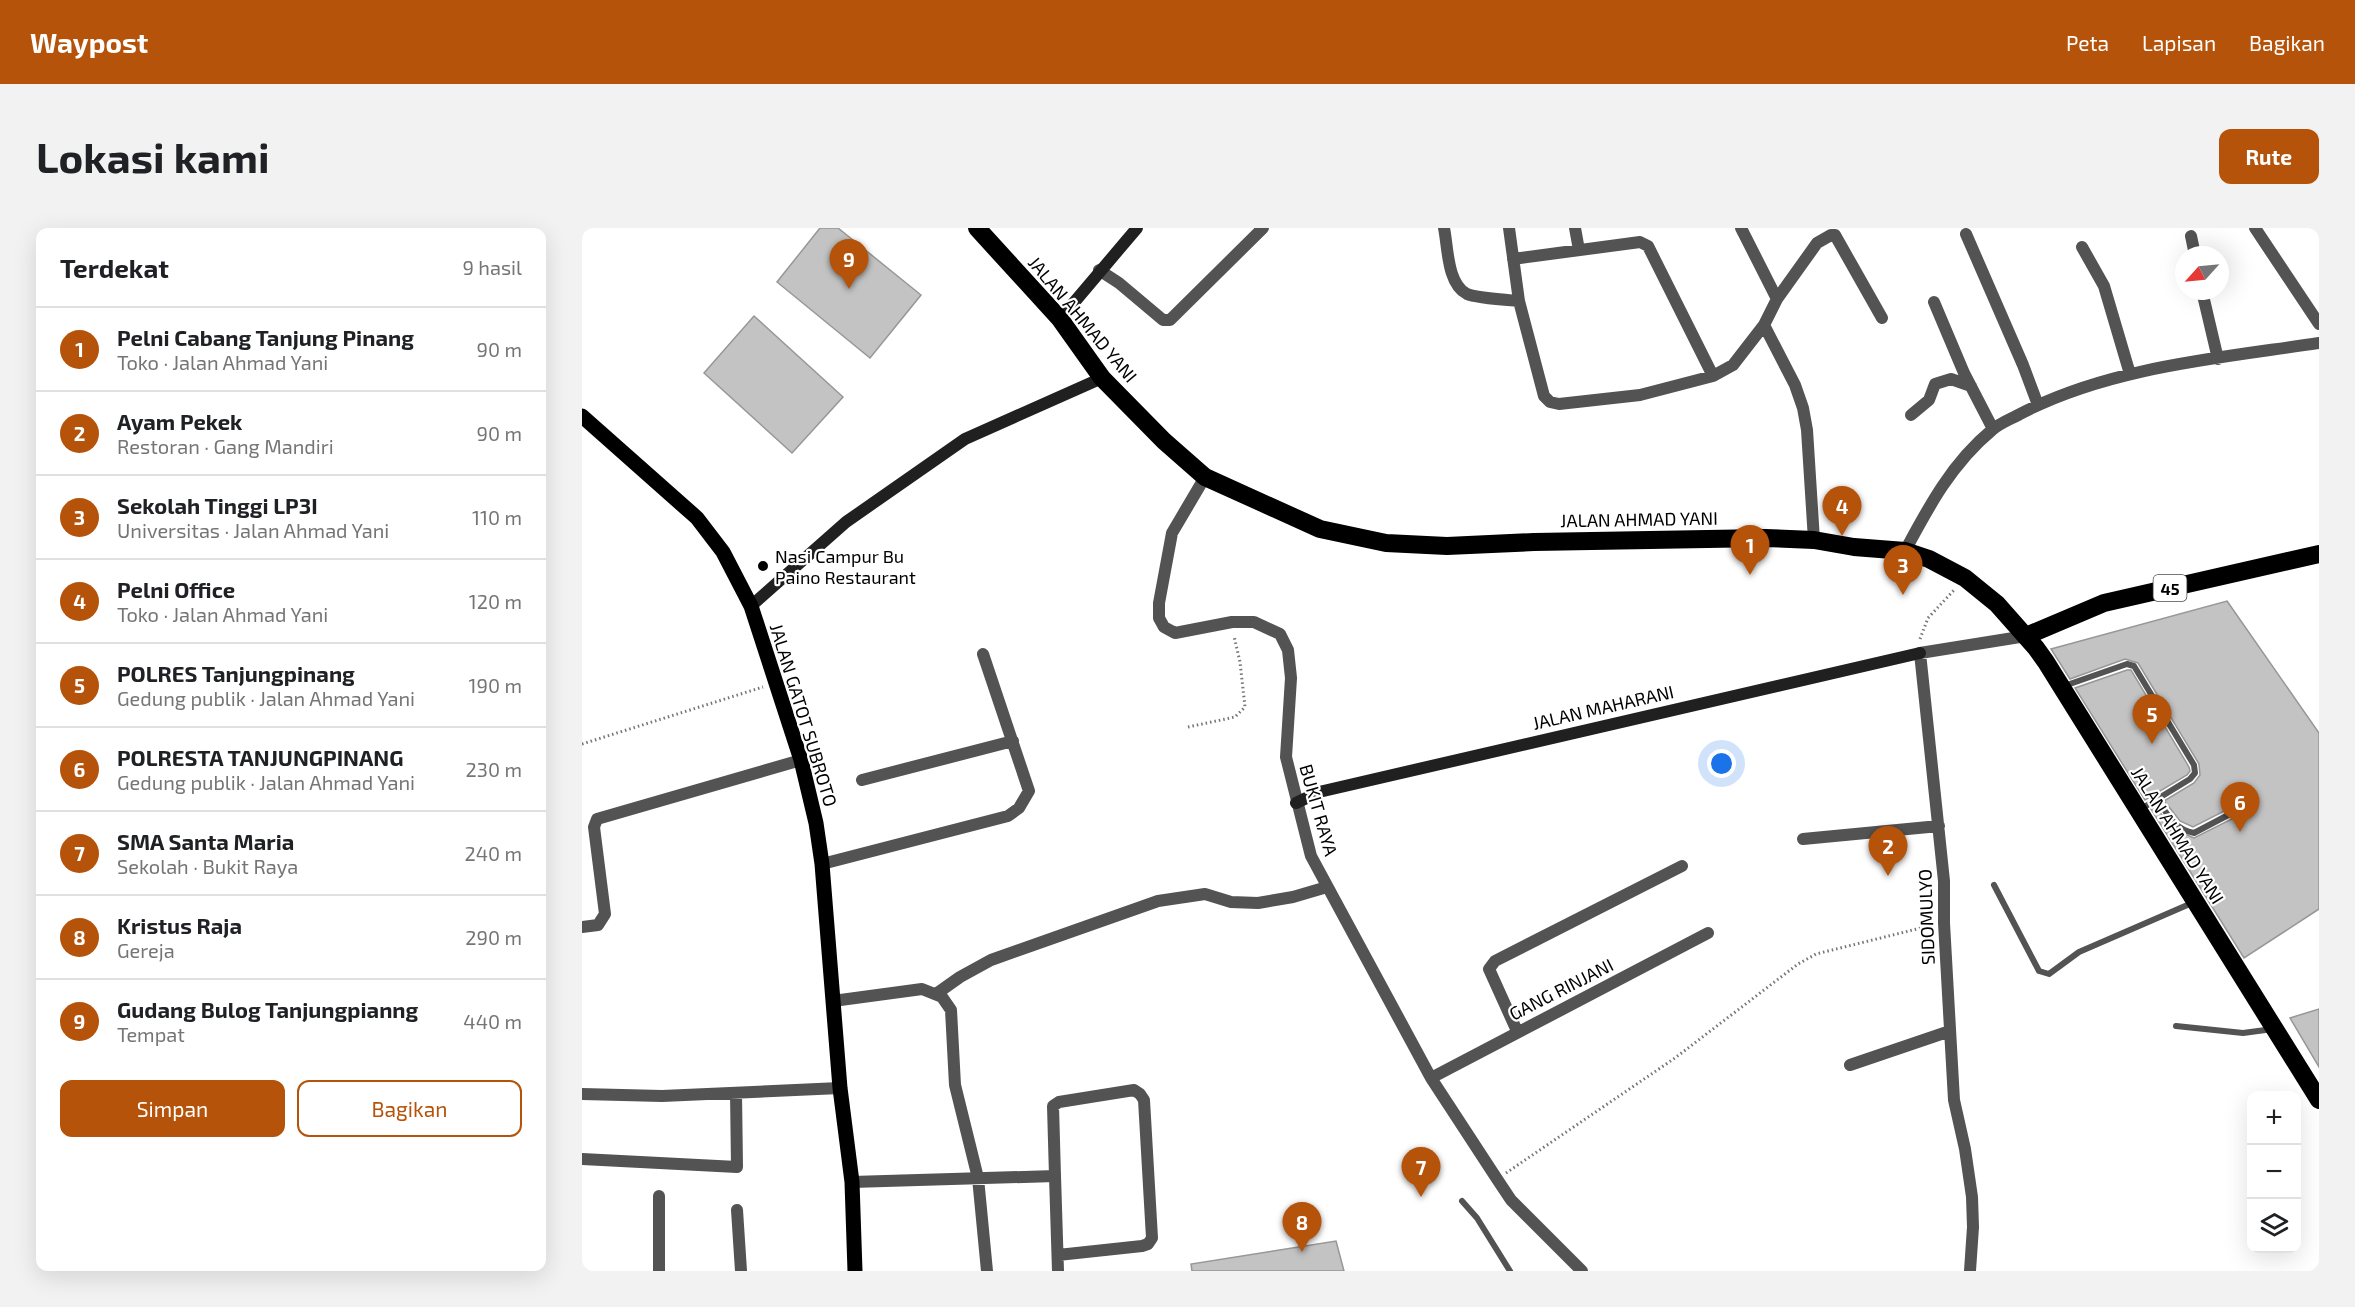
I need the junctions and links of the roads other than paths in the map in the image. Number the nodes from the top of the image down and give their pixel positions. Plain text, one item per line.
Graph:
1 (977, 228) edge
2 (1137, 228) edge
3 (1263, 228) edge
4 (1444, 228) edge
5 (1509, 228) edge
6 (1575, 228) edge
7 (1741, 228) edge
8 (2255, 228) edge
9 (1966, 234) dead end
10 (2191, 236) dead end
11 (2193, 246) edge
12 (2082, 247) dead end
13 (1579, 250) junction
14 (1514, 260) junction
15 (1099, 270) junction
16 (1777, 300) junction
17 (2204, 300) edge
18 (1519, 301) junction
19 (1934, 302) dead end
20 (1882, 318) dead end
21 (1060, 319) junction
22 (2319, 324) edge
23 (1764, 325) junction
24 (2319, 343) edge
25 (2218, 359) junction
26 (2130, 374) junction
27 (1713, 376) junction
28 (1102, 378) junction
29 (1971, 386) junction
30 (2038, 405) junction
31 (582, 416) edge
32 (1911, 416) dead end
33 (1993, 429) junction
34 (1205, 477) junction
35 (1814, 540) junction
36 (1905, 550) junction
37 (2319, 554) edge
38 (751, 606) junction
39 (2026, 636) junction
40 (1920, 653) junction
41 (983, 654) dead end
42 (2061, 687) junction
43 (1013, 741) junction
44 (801, 760) junction
45 (862, 780) dead end
46 (2157, 799) junction
47 (1296, 803) junction
48 (2138, 810) junction
49 (2232, 813) dead end
50 (1939, 826) junction
51 (1803, 839) dead end
52 (822, 864) junction
53 (1682, 866) dead end
54 (1994, 885) dead end
55 (1327, 887) junction
56 (2195, 902) junction
57 (582, 927) edge
58 (1708, 933) dead end
59 (936, 994) junction
60 (833, 1000) junction
61 (2176, 1026) dead end
62 (2274, 1029) junction
63 (1517, 1031) junction
64 (1950, 1031) junction
65 (1850, 1065) dead end
66 (1431, 1078) junction
67 (840, 1088) junction
68 (736, 1093) junction
69 (582, 1094) edge
70 (2319, 1100) edge
71 (582, 1159) edge
72 (1055, 1176) junction
73 (978, 1178) junction
74 (852, 1182) junction
75 (659, 1196) dead end
76 (1462, 1201) dead end
77 (737, 1210) dead end
78 (1058, 1255) junction
79 (659, 1271) edge
80 (741, 1271) edge
81 (855, 1271) edge
82 (987, 1271) edge
83 (1058, 1271) edge
84 (1510, 1271) edge
85 (1582, 1271) edge
86 (1970, 1271) edge

1 - 21 highway, JALAN AHMAD YANI
2 - 15 street
3 - 15 street
4 - 18 street
5 - 14 street
6 - 13 street
7 - 16 street
8 - 22 street
9 - 30 street
10 - 11 street
12 - 26 street
13 - 14 street
13 - 27 street
14 - 18 street
15 - 21 street
16 - 20 street
16 - 23 street
17 - 25 street
18 - 27 street
19 - 29 street
21 - 28 highway, JALAN AHMAD YANI
23 - 27 street
23 - 35 street
24 - 25 street
25 - 26 street
26 - 30 street
28 - 34 highway, JALAN AHMAD YANI
28 - 38 street
29 - 32 street
29 - 33 street
30 - 33 street
31 - 38 main road, JALAN GATOT SUBROTO
33 - 36 street
34 - 35 highway, JALAN AHMAD YANI
34 - 47 street, BUKIT RAYA
35 - 36 highway, JALAN AHMAD YANI
36 - 39 highway, JALAN AHMAD YANI
37 - 39 highway, 45
38 - 44 main road, JALAN GATOT SUBROTO
39 - 40 street
39 - 42 highway, JALAN AHMAD YANI
40 - 47 street, JALAN MAHARANI
40 - 50 street, SIDOMULYO
41 - 43 street
42 - 46 lane
42 - 48 highway, JALAN AHMAD YANI
43 - 45 street
43 - 52 street
44 - 52 main road, JALAN GATOT SUBROTO
44 - 57 street
46 - 48 lane
46 - 49 lane
47 - 55 street, BUKIT RAYA
48 - 56 highway, JALAN AHMAD YANI
50 - 51 street
50 - 64 street, SIDOMULYO
52 - 60 main road, JALAN GATOT SUBROTO
53 - 63 street
54 - 56 lane
55 - 59 street
55 - 66 street, BUKIT RAYA
56 - 62 highway, JALAN AHMAD YANI
58 - 63 street, GANG RINJANI
59 - 60 street
59 - 73 street
60 - 67 main road, JALAN GATOT SUBROTO
61 - 62 lane
62 - 70 highway, JALAN AHMAD YANI
63 - 66 street, GANG RINJANI
64 - 65 street
64 - 86 street, SIDOMULYO
66 - 85 street, BUKIT RAYA
67 - 68 street
67 - 74 main road, JALAN GATOT SUBROTO
68 - 69 street
68 - 71 street
72 - 73 street
72 - 78 street
72 - 78 street
73 - 74 street
73 - 82 street
74 - 81 main road, JALAN GATOT SUBROTO
75 - 79 street
76 - 84 lane
77 - 80 street
78 - 83 street

